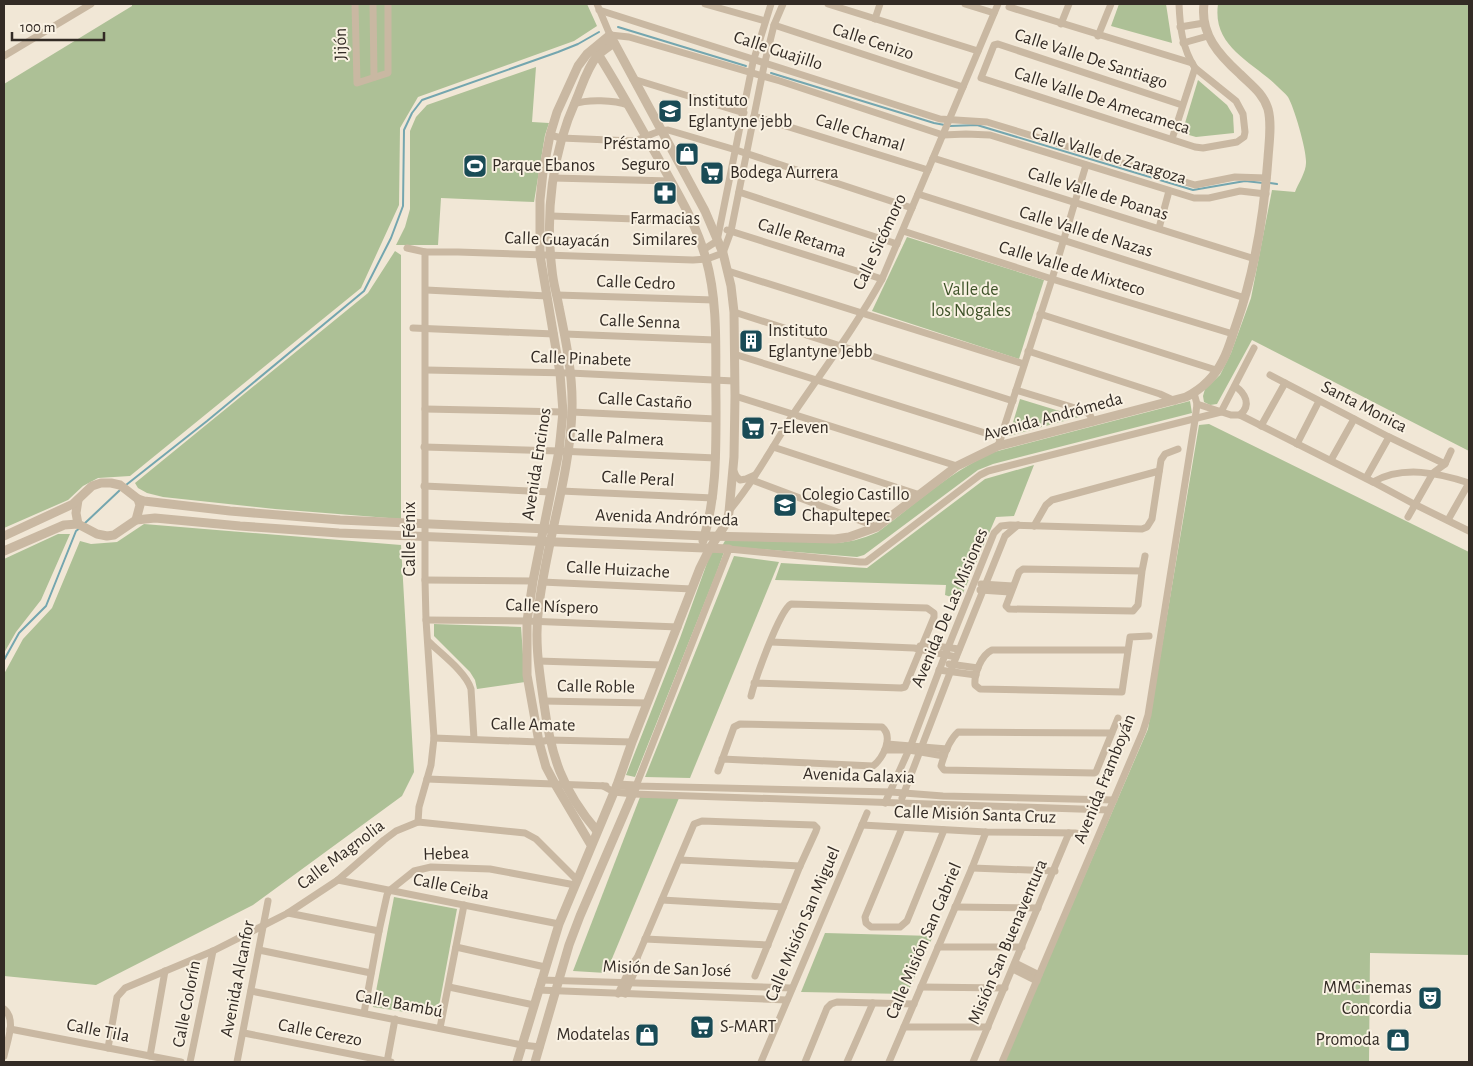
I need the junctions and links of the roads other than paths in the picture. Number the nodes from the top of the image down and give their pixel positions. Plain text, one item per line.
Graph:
1 (92, 4) edge
2 (355, 4) edge
3 (373, 4) edge
4 (388, 4) edge
5 (705, 4) edge
6 (771, 4) edge
7 (783, 4) edge
8 (828, 4) edge
9 (880, 4) edge
10 (964, 4) edge
11 (998, 4) edge
12 (1027, 4) edge
13 (1069, 4) edge
14 (1111, 4) edge
15 (1179, 4) edge
16 (1204, 4) edge
17 (598, 7) edge
18 (1009, 8) dead end
19 (1024, 12) junction
20 (994, 13) junction
21 (875, 19) junction
22 (765, 21) junction
23 (1204, 23) junction
24 (1061, 24) junction
25 (774, 25) junction
26 (1180, 27) junction
27 (1098, 36) junction
28 (1208, 36) junction
29 (614, 38) junction
30 (1183, 43) junction
31 (978, 51) junction
32 (596, 52) junction
33 (4, 56) edge
34 (754, 59) junction
35 (765, 62) junction
36 (1193, 66) junction
37 (751, 73) junction
38 (982, 76) joint
39 (374, 77) junction
40 (762, 77) junction
41 (633, 79) junction
42 (963, 87) junction
43 (574, 104) junction
44 (628, 105) junction
45 (1182, 105) junction
46 (744, 113) junction
47 (754, 116) junction
48 (948, 122) junction
49 (662, 130) junction
50 (943, 133) junction
51 (550, 135) junction
52 (646, 137) junction
53 (561, 138) junction
54 (1172, 139) junction
55 (736, 150) junction
56 (747, 154) junction
57 (933, 158) junction
58 (1086, 165) junction
59 (928, 170) junction
60 (553, 178) junction
61 (671, 182) junction
62 (1266, 186) junction
63 (1169, 191) junction
64 (739, 192) junction
65 (918, 194) junction
66 (1075, 203) junction
67 (912, 208) junction
68 (551, 216) junction
69 (692, 220) junction
70 (716, 228) junction
71 (1159, 228) junction
72 (731, 231) junction
73 (903, 231) junction
74 (717, 241) junction
75 (1063, 241) junction
76 (897, 244) junction
77 (407, 248) dead end
78 (703, 250) junction
79 (425, 252) junction
80 (723, 253) junction
81 (540, 255) junction
82 (551, 255) junction
83 (707, 259) junction
84 (1255, 259) junction
85 (728, 271) junction
86 (882, 279) junction
87 (1052, 279) junction
88 (426, 290) junction
89 (557, 295) junction
90 (547, 296) junction
91 (1246, 298) junction
92 (714, 300) junction
93 (734, 312) junction
94 (862, 313) junction
95 (1040, 314) junction
96 (413, 328) dead end
97 (426, 328) junction
98 (554, 334) junction
99 (565, 334) junction
100 (1233, 334) junction
101 (715, 340) junction
102 (839, 347) junction
103 (1254, 348) dead end
104 (1028, 351) junction
105 (734, 354) junction
106 (1024, 364) junction
107 (426, 370) junction
108 (1216, 370) junction
109 (560, 373) junction
110 (570, 373) junction
111 (1270, 375) dead end
112 (715, 380) junction
113 (817, 380) junction
114 (734, 381) junction
115 (1285, 383) junction
116 (1235, 386) junction
117 (1016, 390) junction
118 (1194, 393) junction
119 (735, 396) junction
120 (1013, 401) junction
121 (1175, 401) junction
122 (1319, 401) junction
123 (1197, 404) junction
124 (425, 409) junction
125 (567, 412) junction
126 (1221, 412) junction
127 (794, 414) junction
128 (1240, 415) junction
129 (716, 419) junction
130 (1354, 419) junction
131 (1195, 420) junction
132 (1093, 422) junction
133 (1261, 426) junction
134 (1389, 437) junction
135 (999, 442) junction
136 (1297, 444) junction
137 (424, 447) junction
138 (772, 447) junction
139 (1178, 449) dead end
140 (559, 451) junction
141 (1451, 451) dead end
142 (569, 452) junction
143 (716, 458) junction
144 (1331, 460) junction
145 (1445, 464) junction
146 (957, 466) junction
147 (733, 470) junction
148 (1159, 472) junction
149 (1433, 473) junction
150 (753, 478) junction
151 (1366, 478) junction
152 (1374, 482) junction
153 (1469, 483) edge
154 (424, 486) junction
155 (561, 490) junction
156 (551, 492) junction
157 (920, 495) junction
158 (135, 496) junction
159 (713, 498) junction
160 (78, 500) junction
161 (1414, 504) junction
162 (729, 512) junction
163 (1408, 517) dead end
164 (136, 520) junction
165 (1448, 520) junction
166 (726, 522) junction
167 (78, 524) junction
168 (424, 524) junction
169 (1018, 525) junction
170 (1034, 526) junction
171 (877, 527) junction
172 (543, 529) junction
173 (553, 530) junction
174 (1469, 530) edge
175 (4, 536) edge
176 (705, 536) junction
177 (718, 536) junction
178 (424, 537) junction
179 (738, 537) junction
180 (546, 542) junction
181 (705, 548) junction
182 (729, 550) junction
183 (4, 551) edge
184 (1145, 556) dead end
185 (1142, 571) junction
186 (425, 580) junction
187 (538, 581) junction
188 (973, 586) junction
189 (984, 587) junction
190 (692, 589) junction
191 (1012, 589) junction
192 (426, 620) junction
193 (527, 621) junction
194 (537, 621) junction
195 (678, 627) junction
196 (1149, 636) dead end
197 (428, 642) junction
198 (771, 642) junction
199 (919, 648) junction
200 (959, 649) junction
201 (1128, 650) junction
202 (946, 651) junction
203 (956, 657) junction
204 (538, 661) junction
205 (662, 665) junction
206 (940, 667) junction
207 (952, 668) junction
208 (977, 671) junction
209 (754, 683) junction
210 (752, 696) dead end
211 (543, 702) junction
212 (648, 703) junction
213 (1118, 718) dead end
214 (1112, 733) junction
215 (434, 738) junction
216 (474, 739) junction
217 (549, 740) junction
218 (539, 742) junction
219 (632, 742) junction
220 (886, 747) junction
221 (910, 748) junction
222 (920, 749) junction
223 (945, 752) junction
224 (722, 759) junction
225 (718, 771) dead end
226 (427, 780) junction
227 (555, 784) junction
228 (565, 785) junction
229 (616, 789) junction
230 (635, 790) junction
231 (891, 792) junction
232 (904, 794) junction
233 (943, 796) junction
234 (1114, 800) junction
235 (885, 803) junction
236 (900, 803) junction
237 (941, 805) junction
238 (1109, 810) junction
239 (867, 813) dead end
240 (418, 822) junction
241 (862, 825) junction
242 (902, 828) junction
243 (944, 830) junction
244 (597, 831) junction
245 (986, 832) junction
246 (1069, 833) junction
247 (1086, 835) dead end
248 (591, 845) junction
249 (680, 860) junction
250 (800, 866) junction
251 (972, 868) junction
252 (1054, 871) junction
253 (338, 880) junction
254 (576, 883) junction
255 (389, 891) junction
256 (662, 900) junction
257 (268, 901) dead end
258 (464, 905) junction
259 (955, 906) junction
260 (783, 907) junction
261 (1038, 908) junction
262 (288, 913) junction
263 (264, 924) junction
264 (559, 924) junction
265 (379, 931) junction
266 (645, 939) junction
267 (553, 941) junction
268 (569, 945) junction
269 (768, 945) junction
270 (938, 946) junction
271 (456, 947) junction
272 (1022, 947) junction
273 (259, 950) junction
274 (213, 951) junction
275 (1014, 966) junction
276 (545, 967) junction
277 (165, 970) junction
278 (371, 973) junction
279 (755, 976) dead end
280 (1038, 978) junction
281 (541, 980) junction
282 (559, 981) junction
283 (627, 982) junction
284 (921, 986) junction
285 (449, 987) junction
286 (792, 988) junction
287 (1005, 988) junction
288 (538, 990) junction
289 (252, 991) junction
290 (556, 991) junction
291 (621, 994) junction
292 (787, 1000) junction
293 (873, 1003) junction
294 (914, 1004) junction
295 (534, 1005) junction
296 (4, 1009) edge
297 (364, 1013) junction
298 (530, 1016) junction
299 (395, 1019) junction
300 (548, 1020) junction
301 (904, 1027) junction
302 (988, 1027) junction
303 (440, 1028) junction
304 (10, 1029) junction
305 (244, 1033) junction
306 (522, 1044) junction
307 (540, 1047) junction
308 (108, 1048) junction
309 (4, 1056) edge
310 (150, 1056) junction
311 (181, 1062) edge
312 (190, 1062) edge
313 (237, 1062) edge
314 (389, 1062) edge
315 (517, 1062) edge
316 (535, 1062) edge
317 (761, 1062) edge
318 (805, 1062) edge
319 (847, 1062) edge
320 (889, 1062) edge
321 (973, 1062) edge
322 (1002, 1062) edge

1 - 33 street
2 - 39 street, Jijón
3 - 39 street
4 - 39 street
5 - 22 street
6 - 22 street
7 - 25 street
8 - 21 street
9 - 21 street
10 - 20 street
11 - 20 street, Calle Sicómoro
12 - 19 street
13 - 24 street
14 - 27 street
15 - 26 street
16 - 23 street, Avenida Andrómeda
17 - 29 street
17 - 34 street, Calle Guajillo
18 - 19 street
19 - 24 street
20 - 31 street, Calle Sicómoro
21 - 31 street
22 - 34 street
23 - 26 street
23 - 28 street, Avenida Andrómeda
24 - 27 street
25 - 35 street
25 - 42 street, Calle Cenizo
26 - 30 street
27 - 36 street
28 - 30 street
28 - 62 street, Avenida Andrómeda
29 - 32 street, Avenida Encinos
29 - 37 street, Calle Guajillo
29 - 41 street
30 - 36 street
31 - 42 street, Calle Sicómoro
32 - 43 street, Avenida Encinos
32 - 44 street
32 - 51 street, Avenida Encinos
34 - 35 street, Calle Guajillo
34 - 37 street
35 - 40 street
35 - 48 street, Calle Guajillo
36 - 45 street
36 - 54 street, Calle Valle De Amecameca
37 - 40 street, Calle Guajillo
37 - 46 street
38 - 45 street, Calle Valle De Santiago
38 - 54 street, Calle Valle De Amecameca
40 - 47 street
40 - 50 street, Calle Guajillo
41 - 46 street
41 - 49 street
42 - 48 street, Calle Sicómoro
43 - 44 street
43 - 53 street, Avenida Encinos
44 - 52 street
45 - 54 street
46 - 55 street
47 - 56 street
47 - 59 street, Calle Chamal
48 - 50 street, Calle Sicómoro
48 - 62 street, Calle Valle de Zaragoza
49 - 52 street
49 - 55 street
49 - 70 street
50 - 57 street, Calle Sicómoro
50 - 58 street, Calle Valle de Zaragoza
51 - 53 street
51 - 81 street, Avenida Encinos
52 - 53 street
52 - 61 street
53 - 60 street, Avenida Encinos
55 - 56 street
55 - 70 street
56 - 64 street
56 - 67 street
57 - 59 street, Calle Sicómoro
57 - 66 street, Calle Valle de Poanas
58 - 63 street, Calle Valle de Zaragoza
58 - 66 street
59 - 65 street, Calle Sicómoro
60 - 61 street
60 - 68 street, Avenida Encinos
61 - 69 street
62 - 63 street, Calle Valle de Zaragoza
62 - 84 street, Avenida Andrómeda
63 - 71 street
64 - 72 street
64 - 76 street
65 - 67 street, Calle Sicómoro
65 - 75 street, Calle Valle de Nazas
66 - 71 street, Calle Valle de Poanas
66 - 75 street
67 - 73 street, Calle Sicómoro
68 - 69 street
68 - 82 street, Avenida Encinos
69 - 78 street
70 - 72 street, Calle Retama
70 - 74 street
71 - 84 street, Calle Valle de Poanas
72 - 80 street
72 - 86 street, Calle Retama
73 - 76 street, Calle Sicómoro
73 - 87 street, Calle Valle de Mixteco
74 - 78 street
74 - 80 street
75 - 87 street
75 - 91 street, Calle Valle de Nazas
76 - 86 street, Calle Sicómoro
77 - 79 street, Calle Guayacán
78 - 83 street
79 - 81 street, Calle Guayacán
79 - 88 street, Calle Fénix
80 - 83 street
80 - 85 street
81 - 82 street, Calle Guayacán
81 - 90 street, Avenida Encinos
82 - 83 street, Calle Guayacán
82 - 89 street, Avenida Encinos
83 - 92 street
84 - 91 street, Avenida Andrómeda
85 - 93 street
85 - 94 street
86 - 94 street, Calle Sicómoro
87 - 95 street
87 - 100 street, Calle Valle de Mixteco
88 - 90 street
88 - 97 street, Calle Fénix
89 - 92 street, Calle Cedro
89 - 99 street, Avenida Encinos
90 - 98 street, Avenida Encinos
91 - 100 street, Avenida Andrómeda
92 - 101 street
93 - 102 street
93 - 105 street
94 - 102 street, Calle Sicómoro
94 - 106 street
95 - 104 street
95 - 108 street
96 - 97 street
97 - 98 street
97 - 107 street, Calle Fénix
98 - 109 street, Avenida Encinos
99 - 101 street, Calle Senna
99 - 110 street, Avenida Encinos
100 - 108 street, Avenida Andrómeda
101 - 112 street
102 - 113 street, Calle Sicómoro
102 - 120 street
103 - 116 street
104 - 106 street
104 - 121 street
105 - 113 street
105 - 114 street
106 - 117 street
107 - 109 street, Calle Pinabete
107 - 124 street, Calle Fénix
108 - 118 street, Avenida Andrómeda
109 - 110 street, Calle Pinabete
109 - 125 street, Avenida Encinos
110 - 112 street, Calle Pinabete
110 - 125 street, Avenida Encinos
111 - 115 street, Santa Monica
112 - 114 street, Calle Pinabete
112 - 129 street
113 - 127 street, Calle Sicómoro
113 - 135 street
114 - 119 street
115 - 122 street, Santa Monica
115 - 133 street
116 - 126 street
116 - 128 street
117 - 120 street
117 - 132 street
118 - 121 street, Avenida Andrómeda
118 - 123 street, Avenida Framboyán
119 - 127 street
119 - 147 street
120 - 135 street
121 - 132 street, Avenida Andrómeda
122 - 130 street, Santa Monica
122 - 136 street
123 - 126 street
123 - 131 street, Avenida Framboyán
124 - 125 street, Calle Castaño
124 - 137 street, Calle Fénix
125 - 129 street, Calle Castaño
125 - 140 street, Avenida Encinos
125 - 142 street, Avenida Encinos
126 - 128 street
126 - 131 street, Avenida Andrómeda
127 - 138 street, Calle Sicómoro
127 - 146 street
128 - 133 street
129 - 143 street
130 - 134 street, Santa Monica
130 - 144 street
131 - 182 street, Avenida Andrómeda
131 - 234 street, Avenida Framboyán
132 - 135 street, Avenida Andrómeda
133 - 136 street
134 - 145 street, Santa Monica
134 - 151 street
135 - 146 street, Avenida Andrómeda
136 - 144 street
137 - 140 street, Calle Palmera
137 - 154 street, Calle Fénix
138 - 150 street, Calle Sicómoro
138 - 157 street
139 - 148 street
140 - 142 street, Calle Palmera
140 - 156 street, Avenida Encinos
141 - 145 street
142 - 143 street, Calle Palmera
142 - 155 street, Avenida Encinos
143 - 159 street
144 - 151 street
145 - 149 street
146 - 157 street, Avenida Andrómeda
147 - 150 street
147 - 162 street
148 - 170 street
148 - 170 street
149 - 152 street
149 - 153 street
149 - 161 street
150 - 162 street, Calle Sicómoro
150 - 171 street
151 - 152 street
152 - 161 street
153 - 165 street
154 - 156 street
154 - 168 street, Calle Fénix
155 - 159 street, Calle Peral
155 - 173 street, Avenida Encinos
156 - 172 street, Avenida Encinos
157 - 171 street, Avenida Andrómeda
158 - 160 street
158 - 164 street
158 - 168 street, Avenida Andrómeda
159 - 176 street
160 - 167 street
160 - 175 street
161 - 163 street
161 - 165 street
162 - 166 street
164 - 167 street
164 - 178 street, Avenida Andrómeda
165 - 174 street
166 - 177 street
166 - 179 street
167 - 183 street
168 - 172 street, Avenida Andrómeda
168 - 178 street, Calle Fénix
169 - 170 street
169 - 188 street, Avenida De Las Misiones
169 - 189 street, Avenida De Las Misiones
171 - 179 street, Avenida Andrómeda
172 - 173 street, Avenida Andrómeda
172 - 180 street, Avenida Encinos
173 - 176 street, Avenida Andrómeda
173 - 180 street, Avenida Encinos
176 - 177 street, Avenida Andrómeda
176 - 181 street
177 - 179 street, Avenida Andrómeda
177 - 181 street
178 - 180 street, Avenida Andrómeda
178 - 186 street, Calle Fénix
180 - 181 street, Avenida Andrómeda
180 - 187 street, Avenida Encinos
181 - 182 street, Avenida Andrómeda
181 - 190 street
182 - 230 street
184 - 185 street
185 - 191 street
185 - 191 street
186 - 187 street, Calle Huizache
186 - 192 street, Calle Fénix
187 - 190 street, Calle Huizache
187 - 193 street, Avenida Encinos
187 - 194 street, Avenida Encinos
188 - 189 street
188 - 202 street, Avenida De Las Misiones
189 - 191 street
189 - 200 street, Avenida De Las Misiones
190 - 195 street
192 - 193 street, Calle Níspero
192 - 197 street, Calle Fénix
193 - 194 street, Calle Níspero
193 - 218 street, Avenida Encinos
194 - 195 street, Calle Níspero
194 - 204 street, Avenida Encinos
195 - 205 street
196 - 201 street
197 - 215 street, Calle Fénix
197 - 216 street
198 - 199 street
198 - 199 street
198 - 209 street
199 - 202 street
199 - 209 street
200 - 202 street
200 - 203 street, Avenida De Las Misiones
201 - 208 street
201 - 208 street
202 - 203 street
202 - 206 street, Avenida De Las Misiones
203 - 207 street, Avenida De Las Misiones
204 - 205 street
204 - 211 street, Avenida Encinos
205 - 212 street
206 - 207 street
206 - 221 street, Avenida De Las Misiones
207 - 208 street
207 - 222 street, Avenida De Las Misiones
209 - 210 street
211 - 212 street, Calle Roble
211 - 217 street, Avenida Encinos
212 - 219 street
213 - 214 street
214 - 223 street
214 - 223 street
215 - 216 street, Calle Amate
215 - 226 street, Calle Fénix
216 - 218 street, Calle Amate
217 - 218 street, Calle Amate
217 - 219 street, Calle Amate
217 - 228 street, Avenida Encinos
218 - 227 street, Avenida Encinos
219 - 229 street
220 - 221 street
220 - 224 street
220 - 224 street
221 - 222 street
221 - 231 street, Avenida De Las Misiones
222 - 223 street
222 - 232 street, Avenida De Las Misiones
224 - 225 street
226 - 227 street, Avenida Galaxia
226 - 240 street, Calle Fénix
227 - 228 street, Avenida Galaxia
227 - 248 street, Avenida Encinos
228 - 229 street, Avenida Galaxia
228 - 244 street, Avenida Encinos
229 - 230 street, Avenida Galaxia
229 - 244 street
230 - 231 street, Avenida Galaxia
230 - 235 street, Avenida Galaxia
230 - 268 street
231 - 232 street, Avenida Galaxia
231 - 235 street, Avenida De Las Misiones
232 - 233 street, Avenida Galaxia
232 - 236 street, Avenida De Las Misiones
233 - 234 street, Avenida Galaxia
233 - 237 street
234 - 238 street, Avenida Framboyán
235 - 236 street, Avenida Galaxia
236 - 237 street, Avenida Galaxia
237 - 238 street, Avenida Galaxia
238 - 280 street, Avenida Framboyán
239 - 241 street, Calle Misión San Miguel
240 - 253 street, Calle Magnolia
240 - 254 street, Calle Magnolia
241 - 242 street, Calle Misión Santa Cruz
241 - 286 street, Calle Misión San Miguel
242 - 243 street, Calle Misión Santa Cruz
242 - 243 street
243 - 245 street, Calle Misión Santa Cruz
244 - 248 street
245 - 246 street, Calle Misión Santa Cruz
245 - 251 street, Calle Misión San Gabriel
246 - 247 street, Calle Misión Santa Cruz
246 - 252 street, Misión San Buenaventura
248 - 254 street
249 - 250 street
249 - 250 street
249 - 256 street
250 - 260 street
251 - 252 street
251 - 259 street, Calle Misión San Gabriel
252 - 261 street, Misión San Buenaventura
253 - 255 street, Calle Ceiba
253 - 262 street, Calle Magnolia
254 - 255 street, Hebea
254 - 264 street
255 - 258 street, Calle Ceiba
255 - 265 street
256 - 260 street
256 - 266 street
257 - 263 street, Avenida Alcanfor
258 - 264 street, Calle Ceiba
258 - 271 street
259 - 261 street
259 - 270 street, Calle Misión San Gabriel
260 - 269 street
261 - 272 street, Misión San Buenaventura
262 - 263 street, Calle Magnolia
262 - 265 street
263 - 273 street, Avenida Alcanfor
263 - 274 street, Calle Magnolia
264 - 267 street
265 - 278 street
266 - 269 street
266 - 283 street
267 - 268 street
267 - 276 street
268 - 282 street
269 - 279 street
270 - 272 street
270 - 284 street, Calle Misión San Gabriel
271 - 276 street
271 - 285 street
272 - 275 street, Misión San Buenaventura
273 - 278 street
273 - 289 street, Avenida Alcanfor
274 - 277 street, Calle Magnolia
274 - 312 street, Calle Colorín
275 - 280 street
275 - 287 street, Misión San Buenaventura
276 - 281 street
277 - 308 street, Calle Magnolia
277 - 310 street
278 - 297 street
280 - 322 street, Avenida Framboyán
281 - 282 street, Misión de San José
281 - 288 street
282 - 283 street, Misión de San José
282 - 290 street
283 - 286 street, Misión de San José
283 - 291 street
284 - 287 street
284 - 294 street, Calle Misión San Gabriel
285 - 295 street
285 - 303 street
286 - 292 street, Calle Misión San Miguel
287 - 302 street, Misión San Buenaventura
288 - 290 street, Misión de San José
288 - 295 street
289 - 297 street, Calle Bambú
289 - 305 street, Avenida Alcanfor
290 - 291 street, Misión de San José
290 - 300 street
291 - 292 street, Misión de San José
292 - 317 street, Calle Misión San Miguel
293 - 294 street
293 - 318 street
293 - 319 street
294 - 301 street, Calle Misión San Gabriel
295 - 298 street
296 - 304 street
297 - 299 street, Calle Bambú
298 - 300 street
298 - 306 street
299 - 303 street, Calle Bambú
299 - 314 street
300 - 307 street
301 - 302 street
301 - 320 street, Calle Misión San Gabriel
302 - 321 street, Misión San Buenaventura
303 - 306 street, Calle Bambú
304 - 308 street, Calle Tila
304 - 309 street
305 - 313 street, Avenida Alcanfor
305 - 314 street, Calle Cerezo
306 - 307 street, Calle Bambú
306 - 315 street
307 - 316 street
308 - 310 street, Calle Tila
310 - 311 street, Calle Tila

